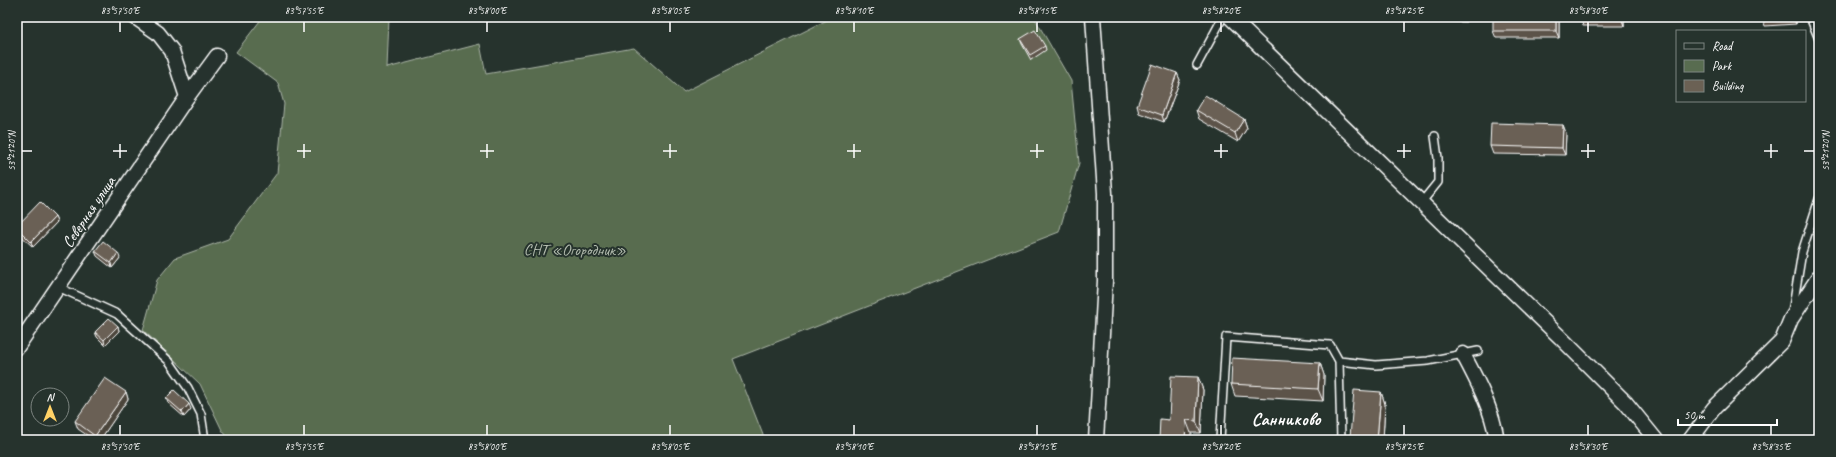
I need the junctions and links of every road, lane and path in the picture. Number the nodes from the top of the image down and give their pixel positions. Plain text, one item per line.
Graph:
1 (135, 17) edge
2 (1094, 17) edge
3 (1222, 17) edge
4 (1230, 17) edge
5 (1810, 17) edge
6 (1819, 39) edge
7 (217, 56) dead end
8 (1197, 65) dead end
9 (188, 97) junction
10 (1434, 136) dead end
11 (1819, 199) edge
12 (1421, 203) junction
13 (1819, 277) edge
14 (58, 287) junction
15 (1791, 319) junction
16 (17, 347) edge
17 (1478, 351) dead end
18 (1463, 354) junction
19 (1339, 361) junction
20 (205, 440) edge
21 (1096, 440) edge
22 (1220, 440) edge
23 (1341, 440) edge
24 (1497, 440) edge
25 (1656, 440) edge
26 (1690, 440) edge

1 - 9 street
2 - 21 street
3 - 8 lane
4 - 12 street
5 - 6 lane
7 - 9 street, Северная улица
9 - 14 street, Северная улица
10 - 12 lane
11 - 15 lane
12 - 25 street
13 - 15 street
14 - 16 street, Северная улица
14 - 20 lane
15 - 26 street
17 - 18 lane
18 - 19 lane
18 - 24 street
19 - 22 lane
19 - 23 lane

